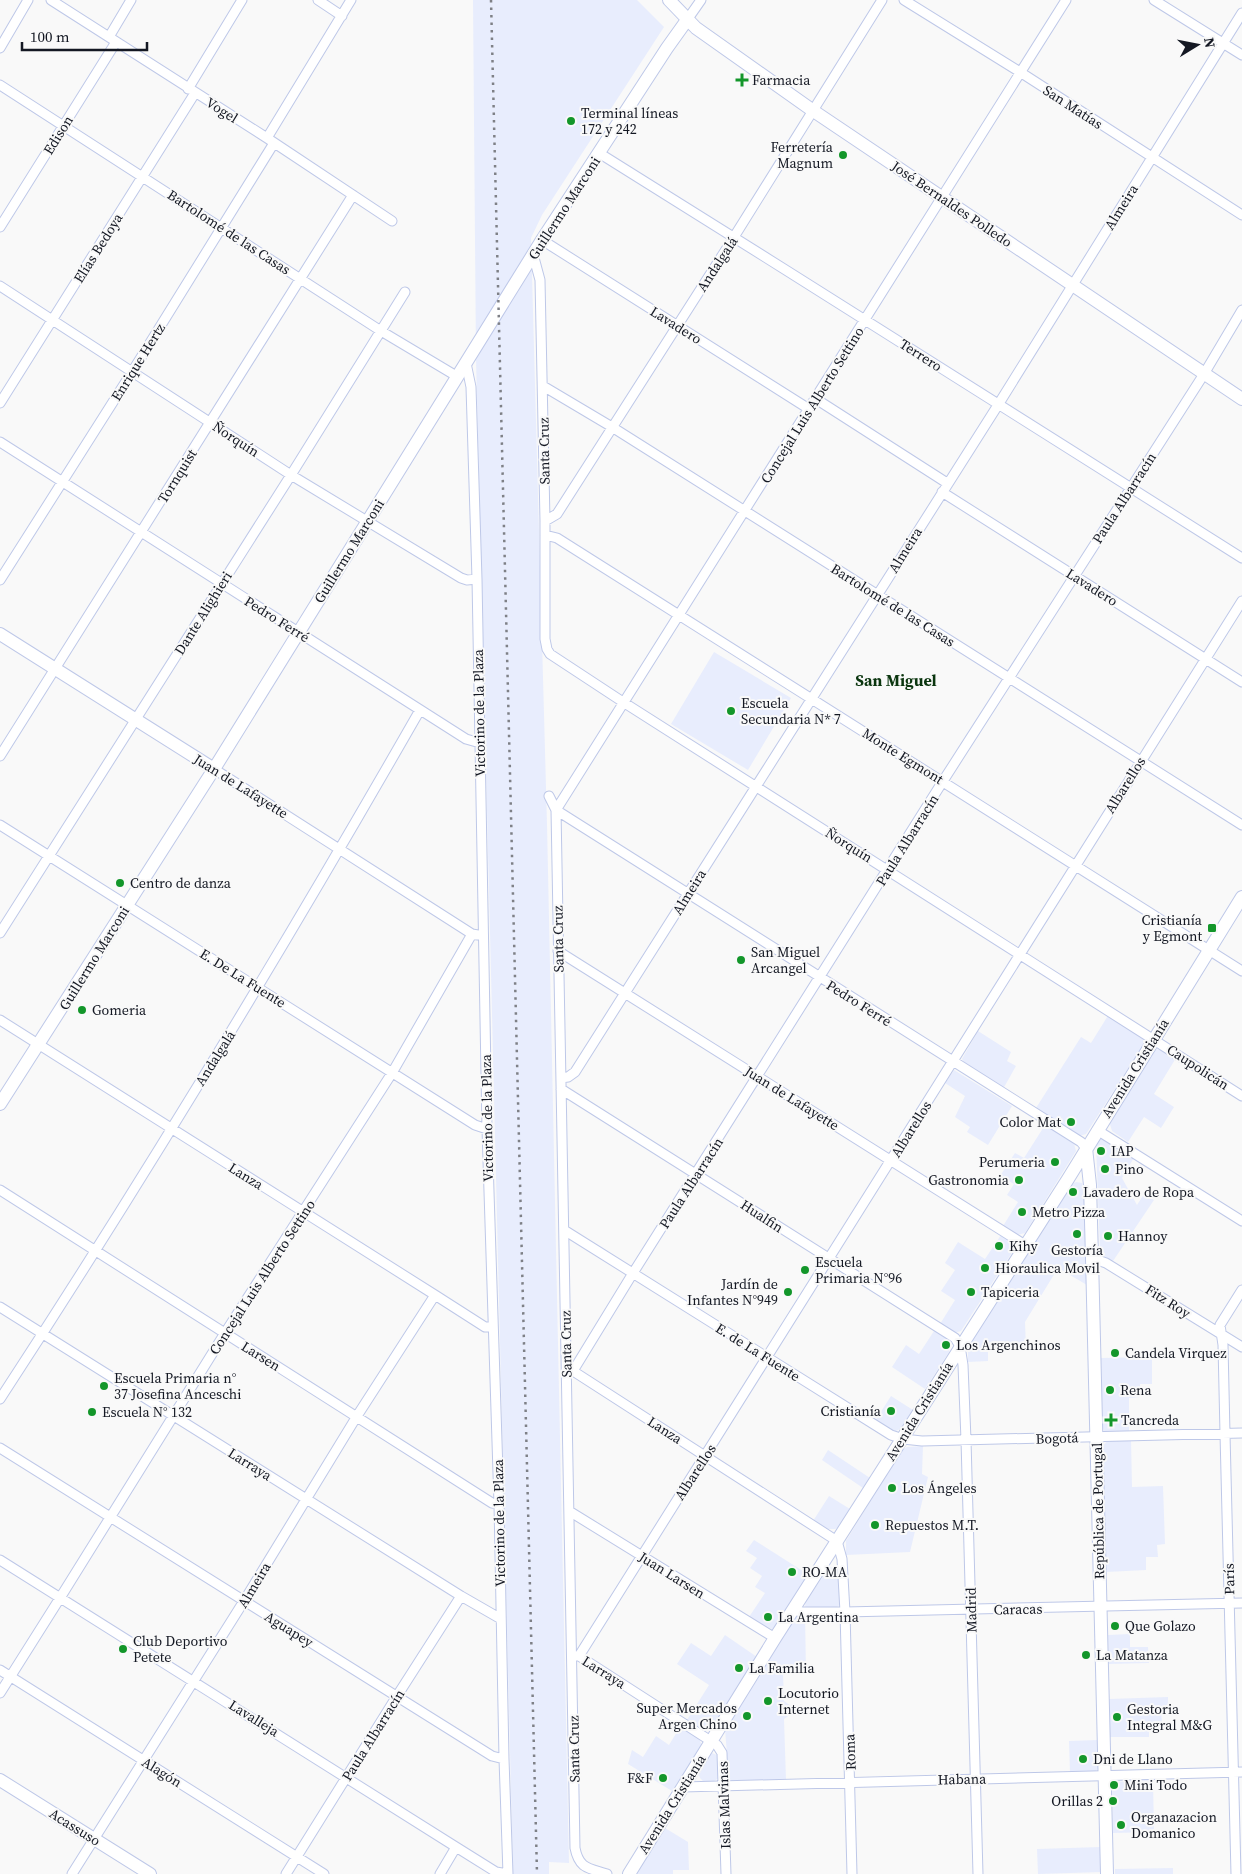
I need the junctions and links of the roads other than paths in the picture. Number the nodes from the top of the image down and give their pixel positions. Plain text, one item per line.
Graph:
1 (28, 0) edge
2 (51, 0) edge
3 (131, 0) edge
4 (242, 0) edge
5 (318, 0) edge
6 (351, 0) edge
7 (669, 0) edge
8 (701, 0) edge
9 (882, 0) edge
10 (904, 0) edge
11 (1066, 0) edge
12 (1154, 0) edge
13 (1242, 13) edge
14 (342, 16) junction
15 (687, 20) junction
16 (112, 40) junction
17 (1224, 44) junction
18 (0, 48) edge
19 (1242, 55) edge
20 (1020, 72) junction
21 (0, 85) edge
22 (192, 91) junction
23 (812, 110) junction
24 (64, 125) junction
25 (271, 141) junction
26 (599, 153) junction
27 (1151, 158) junction
28 (142, 176) junction
29 (353, 195) junction
30 (943, 197) junction
31 (1242, 215) edge
32 (392, 221) dead end
33 (0, 227) edge
34 (222, 228) junction
35 (734, 237) junction
36 (542, 240) junction
37 (533, 254) junction
38 (301, 279) junction
39 (0, 286) edge
40 (1072, 286) junction
41 (405, 292) dead end
42 (1242, 310) edge
43 (865, 320) junction
44 (52, 321) junction
45 (677, 326) junction
46 (381, 331) junction
47 (466, 363) junction
48 (132, 372) junction
49 (1204, 374) junction
50 (458, 377) junction
51 (543, 386) junction
52 (816, 399) junction
53 (1242, 399) edge
54 (0, 403) edge
55 (998, 405) junction
56 (809, 409) junction
57 (211, 423) junction
58 (612, 427) junction
59 (0, 442) edge
60 (291, 475) junction
61 (62, 481) junction
62 (947, 483) junction
63 (1131, 488) junction
64 (942, 492) junction
65 (745, 512) junction
66 (545, 521) junction
67 (368, 522) junction
68 (142, 533) junction
69 (545, 535) junction
70 (1242, 558) edge
71 (1074, 576) junction
72 (477, 579) junction
73 (0, 580) edge
74 (222, 584) junction
75 (877, 594) junction
76 (1242, 601) edge
77 (678, 615) junction
78 (298, 632) junction
79 (0, 634) edge
80 (547, 649) joint
81 (1205, 659) junction
82 (55, 668) junction
83 (1009, 678) junction
84 (1242, 682) edge
85 (812, 698) junction
86 (623, 702) junction
87 (420, 710) junction
88 (135, 720) junction
89 (480, 743) junction
90 (0, 756) edge
91 (1141, 761) junction
92 (214, 769) junction
93 (943, 781) junction
94 (756, 786) junction
95 (549, 796) dead end
96 (556, 810) junction
97 (0, 824) edge
98 (1242, 825) edge
99 (340, 849) junction
100 (49, 856) junction
101 (1075, 865) junction
102 (888, 870) junction
103 (687, 894) junction
104 (1242, 897) edge
105 (127, 906) junction
106 (0, 933) edge
107 (472, 934) junction
108 (484, 935) junction
109 (558, 950) junction
110 (1209, 950) junction
111 (1021, 954) junction
112 (1242, 971) edge
113 (820, 978) junction
114 (259, 987) junction
115 (625, 993) junction
116 (0, 1020) edge
117 (1153, 1039) junction
118 (39, 1044) junction
119 (953, 1062) junction
120 (392, 1072) junction
121 (758, 1077) junction
122 (561, 1078) junction
123 (561, 1089) junction
124 (1242, 1096) edge
125 (0, 1104) edge
126 (171, 1129) junction
127 (487, 1129) junction
128 (1097, 1130) junction
129 (1086, 1148) junction
130 (891, 1160) junction
131 (696, 1174) junction
132 (0, 1190) edge
133 (304, 1212) junction
134 (1242, 1221) edge
135 (564, 1230) junction
136 (1025, 1245) junction
137 (95, 1250) junction
138 (1092, 1258) junction
139 (828, 1259) junction
140 (633, 1273) junction
141 (1242, 1290) edge
142 (435, 1295) junction
143 (0, 1307) edge
144 (493, 1327) junction
145 (43, 1334) junction
146 (225, 1334) junction
147 (1221, 1334) junction
148 (960, 1346) junction
149 (1242, 1347) edge
150 (766, 1358) junction
151 (570, 1371) junction
152 (0, 1399) edge
153 (357, 1416) junction
154 (174, 1417) junction
155 (1242, 1433) edge
156 (1225, 1434) junction
157 (1097, 1437) junction
158 (903, 1439) junction
159 (966, 1440) junction
160 (0, 1448) edge
161 (705, 1456) junction
162 (306, 1498) junction
163 (499, 1504) junction
164 (569, 1511) junction
165 (110, 1518) junction
166 (837, 1541) junction
167 (641, 1556) junction
168 (0, 1560) edge
169 (462, 1596) junction
170 (60, 1598) junction
171 (244, 1602) junction
172 (1229, 1604) junction
173 (1242, 1604) edge
174 (1101, 1606) junction
175 (794, 1610) junction
176 (971, 1610) junction
177 (845, 1612) junction
178 (501, 1619) junction
179 (775, 1638) junction
180 (575, 1656) junction
181 (0, 1670) edge
182 (10, 1676) junction
183 (194, 1681) junction
184 (0, 1693) edge
185 (397, 1696) junction
186 (711, 1740) junction
187 (504, 1759) junction
188 (143, 1760) junction
189 (1238, 1772) edge
190 (1106, 1776) junction
191 (347, 1777) junction
192 (975, 1779) junction
193 (0, 1780) edge
194 (851, 1782) junction
195 (682, 1787) junction
196 (723, 1787) junction
197 (94, 1839) junction
198 (456, 1847) junction
199 (297, 1857) junction
200 (72, 1874) edge
201 (150, 1874) edge
202 (286, 1874) edge
203 (324, 1874) edge
204 (440, 1874) edge
205 (508, 1874) edge
206 (608, 1874) edge
207 (629, 1874) edge
208 (726, 1874) edge
209 (852, 1874) edge
210 (978, 1874) edge
211 (1107, 1874) edge
212 (1236, 1874) edge

1 - 18 street
2 - 16 street, Vogel
3 - 16 street, Edison
4 - 22 street, Elías Bedoya
5 - 14 street
6 - 14 street, Enrique Hertz
7 - 15 main road, José Bernaldes Polledo
8 - 15 street, Guillermo Marconi
9 - 23 street, Andalgalá
10 - 20 street, San Matías
11 - 20 street, Concejal Luis Alberto Settino
12 - 17 street
13 - 17 street, Almeira
14 - 25 street, Enrique Hertz
15 - 23 main road, José Bernaldes Polledo
15 - 26 main road, Guillermo Marconi
16 - 22 street, Vogel
16 - 24 street, Edison
17 - 19 street
17 - 27 street, Almeira
20 - 27 street, San Matías
20 - 30 street, Concejal Luis Alberto Settino
21 - 24 street, Bartolomé de las Casas
22 - 25 street, Vogel
22 - 28 street, Elías Bedoya
23 - 30 main road, José Bernaldes Polledo
23 - 35 street, Andalgalá
24 - 28 street, Bartolomé de las Casas
24 - 33 street, Edison
25 - 29 street, Vogel
25 - 34 street, Enrique Hertz
26 - 35 street, Terrero
26 - 36 main road, Guillermo Marconi
27 - 31 street, San Matías
27 - 40 street, Almeira
28 - 34 street, Bartolomé de las Casas
28 - 44 street, Elías Bedoya
29 - 32 street, Vogel
29 - 38 street, Tornquist
30 - 40 main road, José Bernaldes Polledo
30 - 43 street, Concejal Luis Alberto Settino
34 - 38 street, Bartolomé de las Casas
34 - 48 street, Enrique Hertz
35 - 43 street, Terrero
35 - 45 street, Andalgalá
36 - 37 main road, Guillermo Marconi
36 - 45 street, Lavadero
37 - 47 main road, Guillermo Marconi
37 - 51 street, Santa Cruz
38 - 46 street, Bartolomé de las Casas
38 - 57 street, Tornquist
39 - 44 street, Ñorquín
40 - 49 main road, José Bernaldes Polledo
40 - 55 street, Almeira
41 - 46 street, Dante Alighieri
42 - 49 street, Paula Albarracín
43 - 52 street, Concejal Luis Alberto Settino
43 - 55 street, Terrero
44 - 48 street, Ñorquín
44 - 54 street, Elías Bedoya
45 - 56 street, Lavadero
45 - 58 street, Andalgalá
46 - 50 street, Bartolomé de las Casas
46 - 60 street, Dante Alighieri
47 - 50 main road, Guillermo Marconi
47 - 72 street, Victorino de la Plaza
48 - 57 street, Ñorquín
48 - 61 street, Enrique Hertz
49 - 53 main road, José Bernaldes Polledo
49 - 63 street, Paula Albarracín
50 - 67 main road, Guillermo Marconi
51 - 58 street, Bartolomé de las Casas
51 - 66 street, Santa Cruz
52 - 56 street, Concejal Luis Alberto Settino
52 - 62 street
55 - 62 street, Almeira
55 - 63 street, Terrero
56 - 65 street, Concejal Luis Alberto Settino
57 - 60 street, Ñorquín
57 - 68 street, Tornquist
58 - 65 street, Bartolomé de las Casas
58 - 66 street, Andalgalá
59 - 61 street, Pedro Ferré
60 - 67 street, Ñorquín
60 - 74 street, Dante Alighieri
61 - 68 street, Pedro Ferré
61 - 73 street, Enrique Hertz
62 - 64 street, Almeira
63 - 70 street, Terrero
63 - 71 street, Paula Albarracín
64 - 71 street, Lavadero
64 - 75 street, Almeira
65 - 75 street, Bartolomé de las Casas
65 - 77 street, Concejal Luis Alberto Settino
66 - 69 street, Santa Cruz
67 - 72 street, Ñorquín
67 - 78 main road, Guillermo Marconi
68 - 74 street, Pedro Ferré
68 - 82 street, Tornquist
69 - 77 street, Monte Egmont
69 - 80 street, Santa Cruz
71 - 81 street, Lavadero
71 - 83 street, Paula Albarracín
72 - 89 street, Victorino de la Plaza
74 - 78 street, Pedro Ferré
74 - 88 street, Dante Alighieri
75 - 83 street, Bartolomé de las Casas
75 - 85 street, Almeira
76 - 81 street, Albarellos
77 - 85 street, Monte Egmont
77 - 86 street, Concejal Luis Alberto Settino
78 - 87 street, Pedro Ferré
78 - 92 main road, Guillermo Marconi
79 - 82 main road, Juan de Lafayette
80 - 86 street, Ñorquín
81 - 84 street, Lavadero
81 - 91 street, Albarellos
82 - 88 main road, Juan de Lafayette
82 - 90 street, Tornquist
83 - 91 street, Bartolomé de las Casas
83 - 93 street, Paula Albarracín
85 - 93 street, Monte Egmont
85 - 94 street, Almeira
86 - 94 street, Ñorquín
86 - 96 street, Concejal Luis Alberto Settino
87 - 89 street, Pedro Ferré
87 - 99 street, Andalgalá
88 - 92 main road, Juan de Lafayette
88 - 100 street, Dante Alighieri
89 - 108 street, Victorino de la Plaza
91 - 98 street, Bartolomé de las Casas
91 - 101 street, Albarellos
92 - 99 street, Juan de Lafayette
92 - 105 main road, Guillermo Marconi
93 - 101 street, Monte Egmont
93 - 102 street, Paula Albarracín
94 - 102 street, Ñorquín
94 - 103 street, Almeira
95 - 96 street, Santa Cruz
96 - 103 street, Pedro Ferré
96 - 109 street, Santa Cruz
97 - 100 street, E. De La Fuente
99 - 107 street, Juan de Lafayette
99 - 114 street, Andalgalá
100 - 105 street, E. De La Fuente
100 - 106 street, Dante Alighieri
101 - 110 street, Monte Egmont
101 - 111 street, Albarellos
102 - 111 street, Ñorquín
102 - 113 street, Paula Albarracín
103 - 113 street, Pedro Ferré
103 - 115 street, Almeira
104 - 110 main road, Avenida Cristianía
105 - 114 street, E. De La Fuente
105 - 118 main road, Guillermo Marconi
107 - 108 street, Juan de Lafayette
107 - 120 street, Concejal Luis Alberto Settino
108 - 127 street, Victorino de la Plaza
109 - 115 street, Juan de Lafayette
109 - 122 street, Santa Cruz
110 - 112 street, Monte Egmont
110 - 117 main road, Avenida Cristianía
111 - 117 street, Ñorquín
111 - 119 street, Albarellos
113 - 119 street, Pedro Ferré
113 - 121 street, Paula Albarracín
114 - 120 street, E. De La Fuente
114 - 126 street, Andalgalá
115 - 121 street, Juan de Lafayette
115 - 122 street, Almeira
116 - 118 street, Lanza
117 - 124 street, Caupolicán
117 - 128 main road, Avenida Cristianía
118 - 125 main road, Guillermo Marconi
118 - 126 street, Lanza
119 - 129 street, Pedro Ferré
119 - 130 street, Albarellos
120 - 127 street, E. De La Fuente
120 - 133 street, Concejal Luis Alberto Settino
121 - 130 street, Juan de Lafayette
121 - 131 street, Paula Albarracín
122 - 123 street, Santa Cruz
123 - 131 street, Hualfin
123 - 135 street, Santa Cruz
126 - 133 street, Lanza
126 - 137 street, Andalgalá
127 - 144 street, Victorino de la Plaza
128 - 129 main road, Avenida Cristianía
128 - 134 street
129 - 136 main road, Avenida Cristianía
129 - 138 main road, República de Portugal
130 - 136 street, Juan de Lafayette
130 - 139 street, Albarellos
131 - 139 street, Hualfin
131 - 140 street, Paula Albarracín
132 - 137 street, Larsen
133 - 142 street, Lanza
133 - 146 street, Concejal Luis Alberto Settino
135 - 140 street, E. de La Fuente
135 - 151 street, Santa Cruz
136 - 148 main road, Avenida Cristianía
137 - 145 street, Andalgalá
137 - 146 street, Larsen
138 - 147 street, Fitz Roy
138 - 157 main road, República de Portugal
139 - 148 street, Hualfin
139 - 150 street, Albarellos
140 - 150 street, E. de La Fuente
140 - 151 street, Paula Albarracín
141 - 147 street, París
142 - 144 street, Lanza
142 - 153 street, Almeira
143 - 145 street, Larraya
144 - 163 street, Victorino de la Plaza
145 - 152 street, Andalgalá
145 - 154 street, Larraya
146 - 153 street, Larsen
146 - 154 street, Concejal Luis Alberto Settino
147 - 149 street, Fitz Roy
147 - 156 street, París
148 - 158 main road, Avenida Cristianía
148 - 159 street, Madrid
150 - 158 street, E. de La Fuente
150 - 161 street, Albarellos
151 - 161 street, Lanza
151 - 164 street, Santa Cruz
153 - 162 street, Almeira
153 - 163 street, Larsen
154 - 162 street, Larraya
154 - 165 street, Concejal Luis Alberto Settino
155 - 156 street, Bogotá
156 - 157 street, Bogotá
156 - 172 street, París
157 - 159 street, Bogotá
157 - 174 main road, República de Portugal
158 - 159 street, Bogotá
158 - 166 main road, Avenida Cristianía
159 - 176 street, Madrid
160 - 165 street, Aguapey
161 - 166 street, Lanza
161 - 167 street, Albarellos
162 - 169 street, Larraya
162 - 171 street, Almeira
163 - 178 street, Victorino de la Plaza
164 - 167 street, Juan Larsen
164 - 180 street, Santa Cruz
165 - 170 street, Concejal Luis Alberto Settino
165 - 171 street, Aguapey
166 - 175 main road, Avenida Cristianía
166 - 177 street, Roma
167 - 179 street, Juan Larsen
167 - 180 street, Albarellos
168 - 170 street, Lavalleja
169 - 178 street, Larraya
169 - 185 street, Paula Albarracín
170 - 182 street, Concejal Luis Alberto Settino
170 - 183 street, Lavalleja
171 - 183 street, Almeira
171 - 185 street, Aguapey
172 - 173 street, Caracas
172 - 174 street, Caracas
172 - 189 street, París
174 - 176 street, Caracas
174 - 190 main road, República de Portugal
175 - 177 street, Caracas
175 - 179 main road, Avenida Cristianía
176 - 177 street, Caracas
176 - 192 street, Madrid
177 - 194 street, Roma
178 - 187 street, Victorino de la Plaza
179 - 186 main road, Avenida Cristianía
180 - 186 street, Larraya
180 - 206 street, Santa Cruz
181 - 182 street, Alagón
182 - 184 street, Concejal Luis Alberto Settino
182 - 188 street, Alagón
183 - 188 street, Almeira
183 - 191 street, Lavalleja
185 - 187 street, Aguapey
185 - 191 street, Paula Albarracín
186 - 195 main road, Avenida Cristianía
186 - 196 street, Islas Malvinas
187 - 205 street, Victorino de la Plaza
188 - 197 street, Almeira
188 - 199 street, Alagón
189 - 190 street, Habana
189 - 212 street, París
190 - 192 street, Habana
190 - 211 main road, República de Portugal
191 - 198 street, Lavalleja
191 - 199 street, Paula Albarracín
192 - 194 street, Habana
192 - 210 street, Madrid
193 - 197 main road, Acassuso
194 - 196 street, Habana
194 - 209 street, Roma
195 - 196 street, Habana
195 - 207 main road, Avenida Cristianía
196 - 208 street, Islas Malvinas
197 - 200 street, Almeira
197 - 201 main road, Acassuso
198 - 204 street
198 - 205 street, Lavalleja
199 - 202 street, Paula Albarracín
199 - 203 street, Alagón

